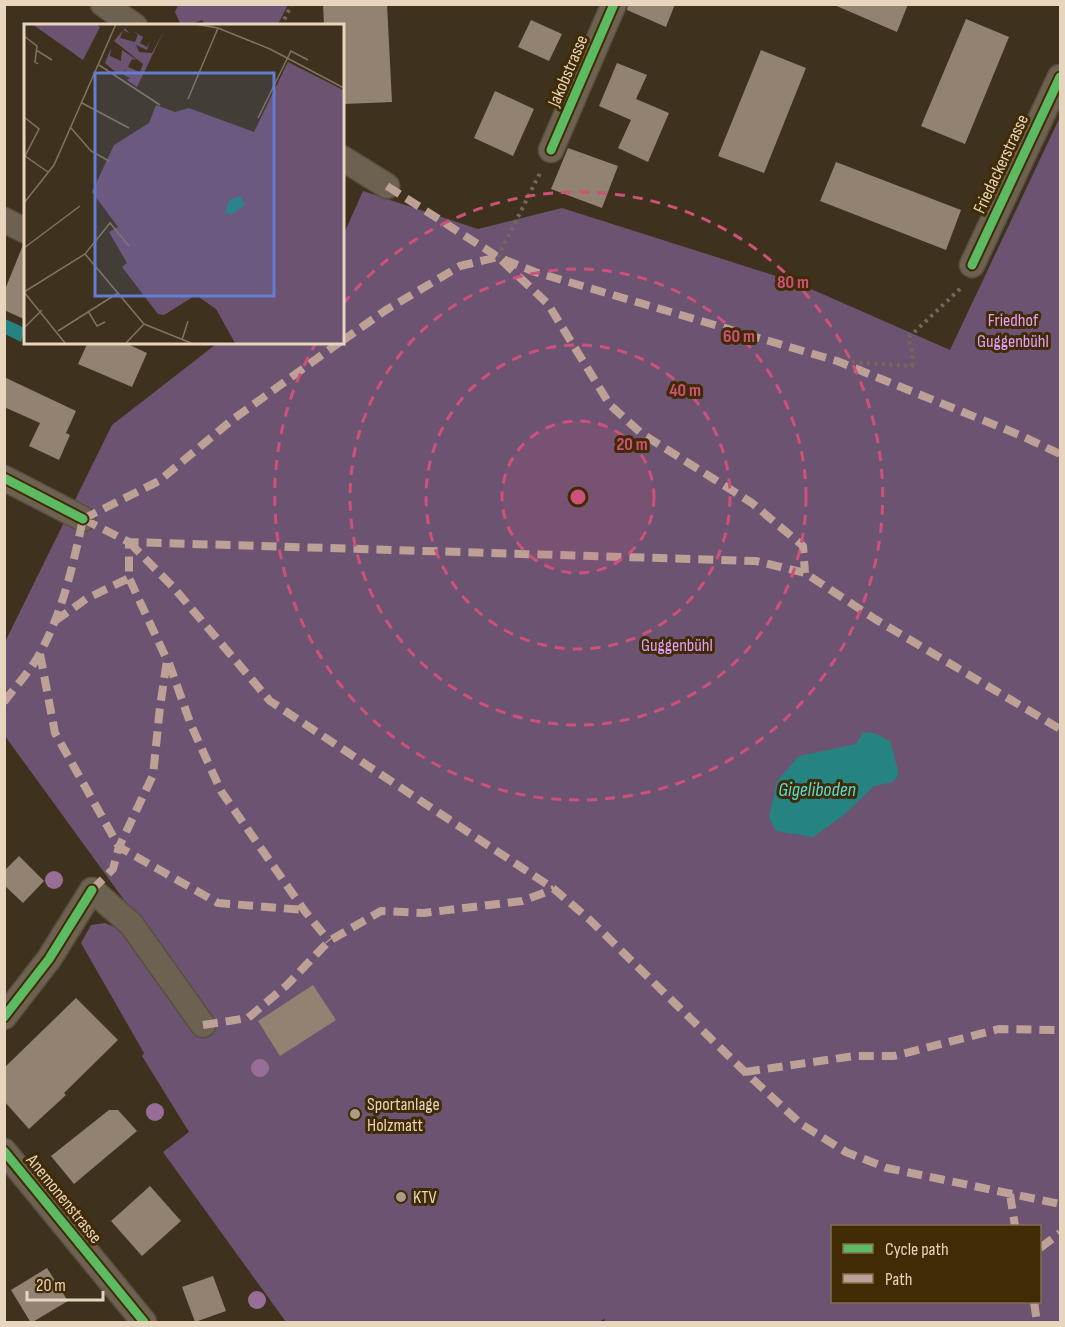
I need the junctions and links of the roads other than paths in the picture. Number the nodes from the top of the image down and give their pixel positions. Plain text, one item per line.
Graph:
1 (103, 4) edge
2 (614, 4) edge
3 (132, 24) edge
4 (1060, 77) edge
5 (551, 150) road end
6 (344, 159) edge
7 (387, 186) dead end
8 (4, 220) edge
9 (24, 230) edge
10 (972, 265) road end
11 (4, 478) edge
12 (83, 519) dead end
13 (4, 1017) edge
14 (203, 1025) dead end
15 (4, 1151) edge
16 (131, 1319) edge

1 - 3 street
2 - 5 street, Jakobstrasse
4 - 10 street, Friedackerstrasse
6 - 7 street
8 - 9 street
11 - 12 street
13 - 14 street
15 - 16 street, Anemonenstrasse

